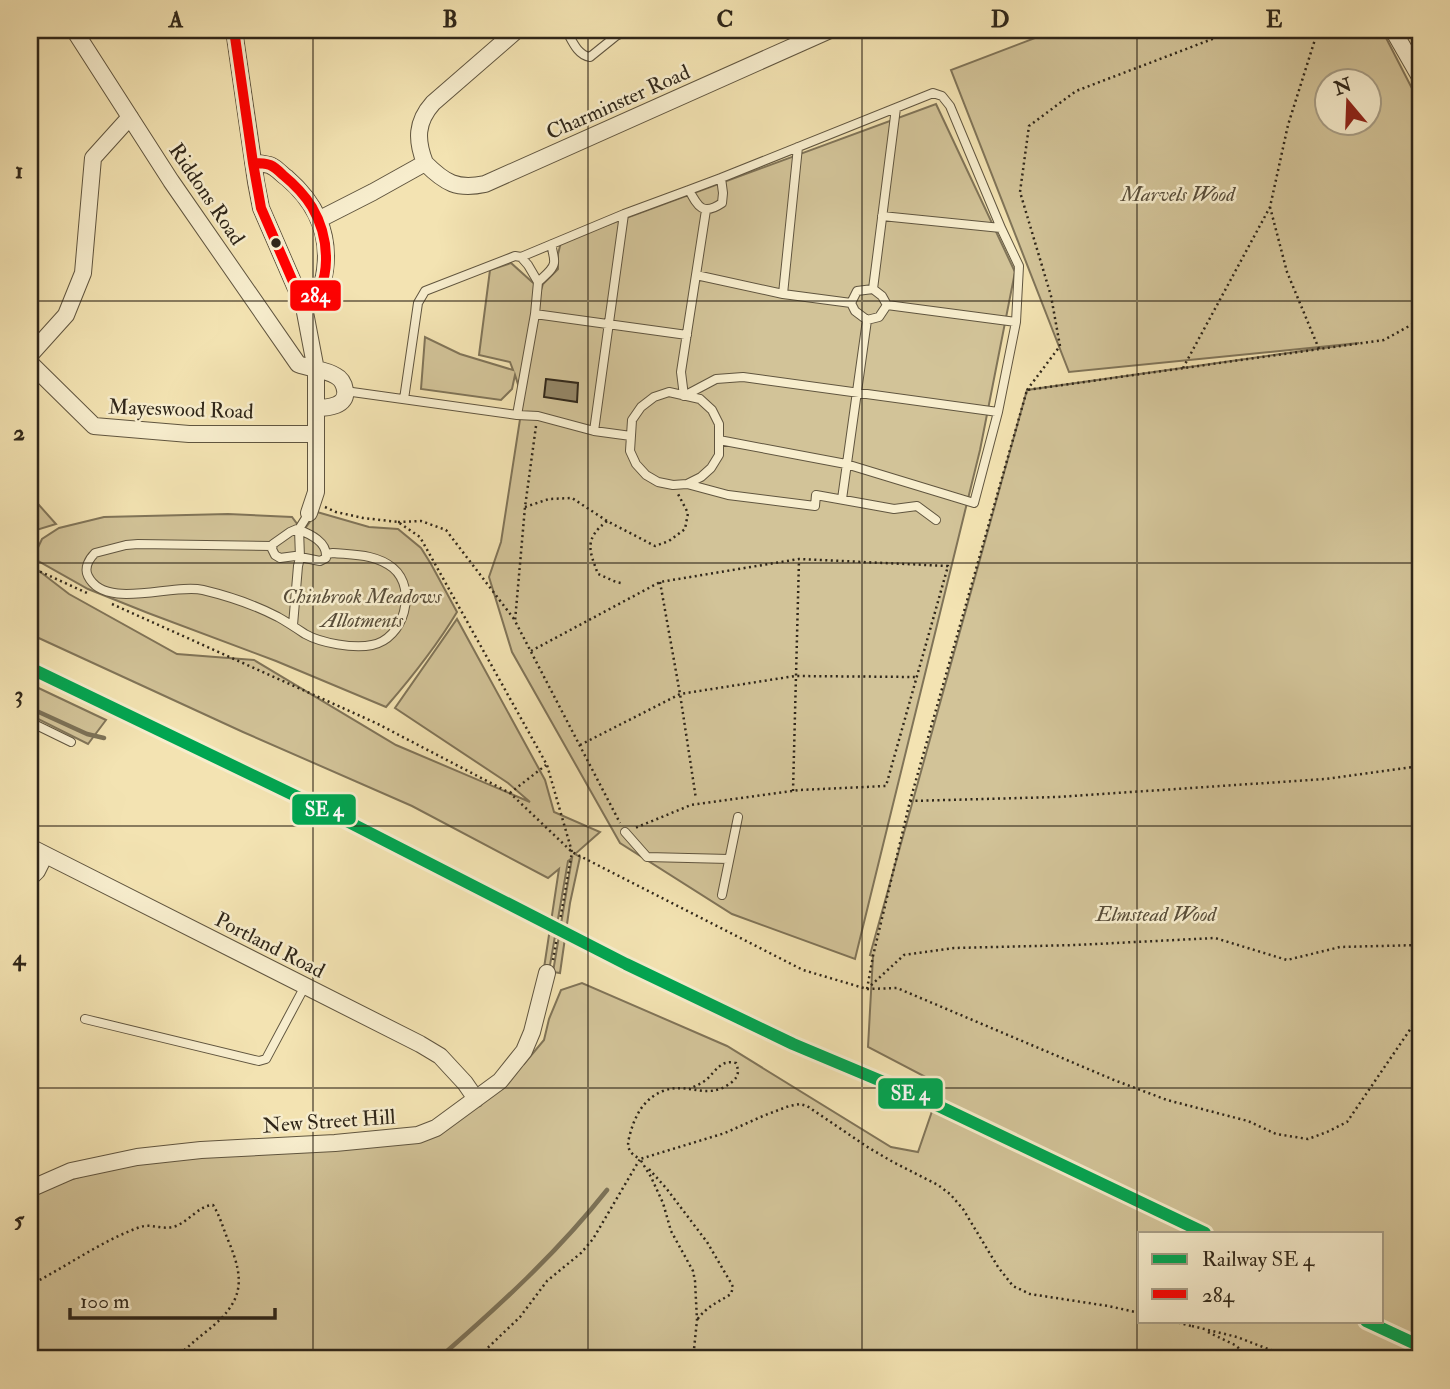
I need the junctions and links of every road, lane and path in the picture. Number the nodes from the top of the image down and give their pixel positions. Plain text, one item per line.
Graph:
1 (74, 30) edge
2 (234, 30) edge
3 (517, 30) edge
4 (566, 30) edge
5 (628, 30) edge
6 (830, 30) edge
7 (1236, 30) edge
8 (1318, 30) edge
9 (1392, 30) edge
10 (1420, 77) edge
11 (896, 108) junction
12 (130, 117) junction
13 (798, 146) junction
14 (253, 163) junction
15 (425, 163) junction
16 (721, 178) junction
17 (689, 190) junction
18 (1270, 207) junction
19 (706, 210) junction
20 (624, 214) junction
21 (882, 216) junction
22 (320, 219) junction
23 (1001, 228) junction
24 (552, 244) junction
25 (521, 257) junction
26 (696, 275) junction
27 (538, 282) junction
28 (873, 289) junction
29 (783, 294) junction
30 (851, 303) junction
31 (887, 305) junction
32 (304, 307) junction
33 (535, 314) junction
34 (867, 320) junction
35 (1420, 320) edge
36 (1016, 322) junction
37 (609, 324) junction
38 (687, 335) junction
39 (1319, 349) junction
40 (30, 355) edge
41 (30, 363) edge
42 (1183, 368) junction
43 (316, 370) junction
44 (1027, 390) junction
45 (345, 391) junction
46 (858, 392) junction
47 (684, 396) junction
48 (404, 399) junction
49 (316, 408) junction
50 (998, 412) junction
51 (517, 415) junction
52 (538, 416) junction
53 (594, 431) junction
54 (315, 433) junction
55 (631, 436) junction
56 (719, 440) junction
57 (846, 464) junction
58 (687, 484) junction
59 (673, 485) junction
60 (842, 499) junction
61 (525, 507) junction
62 (311, 508) junction
63 (607, 520) junction
64 (936, 520) dead end
65 (398, 522) junction
66 (299, 529) junction
67 (272, 546) junction
68 (327, 554) junction
69 (300, 558) junction
70 (799, 559) junction
71 (30, 567) edge
72 (660, 582) junction
73 (621, 583) dead end
74 (92, 595) dead end
75 (104, 600) dead end
76 (515, 621) junction
77 (293, 625) junction
78 (531, 651) junction
79 (795, 676) junction
80 (916, 677) junction
81 (680, 694) junction
82 (30, 722) edge
83 (71, 742) dead end
84 (580, 745) junction
85 (547, 765) junction
86 (1420, 766) edge
87 (793, 791) junction
88 (510, 793) junction
89 (696, 799) dead end
90 (910, 801) junction
91 (738, 817) dead end
92 (625, 832) junction
93 (30, 847) edge
94 (572, 852) junction
95 (45, 855) junction
96 (729, 859) junction
97 (30, 878) edge
98 (723, 895) dead end
99 (1420, 945) edge
100 (550, 969) joint
101 (305, 986) junction
102 (867, 989) junction
103 (1420, 1015) edge
104 (85, 1019) dead end
105 (689, 1089) junction
106 (475, 1099) junction
107 (640, 1159) junction
108 (644, 1164) junction
109 (30, 1189) edge
110 (30, 1285) edge
111 (1138, 1312) edge
112 (697, 1320) junction
113 (1177, 1322) edge
114 (1192, 1326) junction
115 (174, 1359) edge
116 (476, 1359) edge
117 (693, 1359) edge
118 (1252, 1359) edge
119 (1294, 1359) edge

1 - 12 street, Riddons Road
2 - 14 street
3 - 15 street
4 - 5 lane
6 - 15 street, Charminster Road
7 - 44 path
8 - 18 path
9 - 10 street
11 - 13 lane
11 - 21 lane
11 - 23 lane
12 - 40 street
12 - 43 street, Riddons Road
13 - 16 lane
13 - 29 lane
14 - 22 street
14 - 32 street
15 - 22 street
16 - 17 lane
16 - 19 lane
17 - 19 lane
17 - 20 lane
18 - 39 path
18 - 42 path
19 - 26 lane
20 - 24 lane
20 - 37 lane
21 - 23 lane
21 - 28 lane
22 - 32 street
23 - 36 lane
24 - 25 lane
24 - 27 lane
25 - 27 lane
25 - 48 lane
26 - 29 lane
26 - 38 lane
27 - 33 lane
28 - 30 lane
28 - 31 lane
29 - 30 lane
30 - 34 lane
31 - 34 lane
31 - 36 lane
32 - 43 street
33 - 37 lane
33 - 51 lane
34 - 46 lane
35 - 39 path
36 - 50 lane
37 - 38 lane
37 - 53 lane
38 - 47 lane
39 - 42 path
41 - 54 street, Mayeswood Road
42 - 44 path
43 - 45 street, Riddons Road
43 - 49 street
44 - 90 path
45 - 48 lane
45 - 49 street
46 - 47 lane
46 - 50 lane
46 - 57 lane
47 - 55 lane
47 - 56 lane
48 - 51 lane
49 - 54 street
50 - 57 lane
51 - 52 lane
52 - 53 lane
52 - 61 path
53 - 55 lane
54 - 62 street
55 - 59 lane
56 - 57 lane
56 - 58 lane
57 - 60 lane
58 - 59 lane
58 - 60 lane
59 - 63 path
60 - 64 lane
61 - 63 path
61 - 76 path
62 - 65 path
62 - 66 lane
63 - 73 path
65 - 76 path
65 - 85 path
66 - 67 lane
66 - 68 lane
66 - 69 lane
67 - 69 lane
67 - 77 lane
68 - 69 lane
68 - 77 lane
69 - 77 lane
70 - 72 path
70 - 79 path
70 - 80 path
71 - 74 path
72 - 78 path
72 - 81 path
75 - 88 path
76 - 78 path
78 - 84 path
79 - 80 path
79 - 81 path
79 - 87 path
80 - 87 path
81 - 84 path
81 - 89 path
82 - 83 lane
84 - 92 path
85 - 88 path
85 - 94 path
86 - 90 path
87 - 92 path
88 - 94 path
90 - 102 path
91 - 96 lane
92 - 96 lane
93 - 95 street, Portland Road
94 - 100 path
94 - 102 path
95 - 97 street
95 - 101 street, Portland Road
96 - 98 lane
99 - 102 path
100 - 106 street, New Street Hill
101 - 104 lane
101 - 106 street, Portland Road
102 - 103 path
105 - 105 path
105 - 107 path
106 - 109 street, New Street Hill
107 - 108 path
107 - 111 path
107 - 116 path
108 - 112 path
108 - 112 path
110 - 115 path
112 - 117 path
113 - 114 path
114 - 118 path
114 - 119 path

